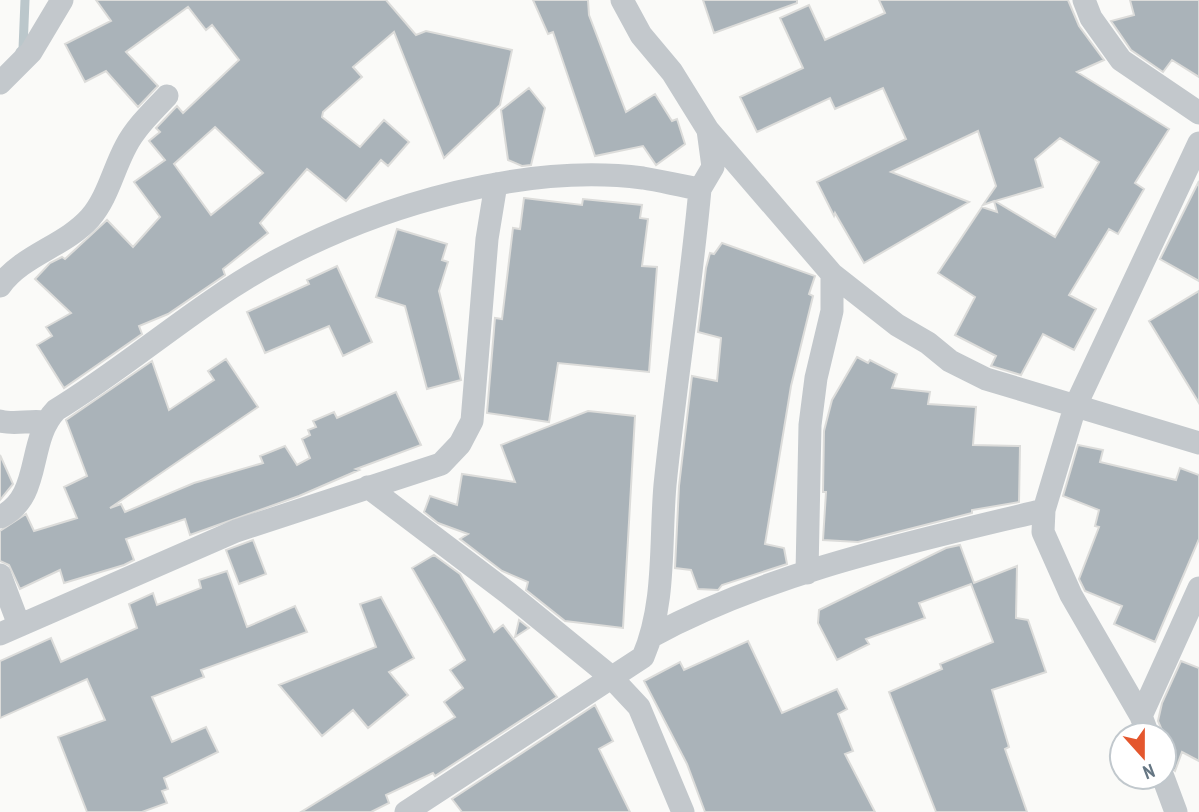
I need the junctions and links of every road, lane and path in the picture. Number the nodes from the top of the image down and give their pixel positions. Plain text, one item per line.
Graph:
1 (62, 0) edge
2 (622, 0) edge
3 (1084, 0) edge
4 (0, 83) edge
5 (166, 96) dead end
6 (1199, 113) edge
7 (708, 130) junction
8 (1199, 143) edge
9 (496, 184) junction
10 (701, 189) junction
11 (832, 274) junction
12 (0, 286) edge
13 (1075, 407) junction
14 (0, 421) edge
15 (44, 422) junction
16 (1199, 443) edge
17 (368, 487) junction
18 (1044, 510) junction
19 (0, 517) edge
20 (807, 573) junction
21 (0, 575) edge
22 (1199, 588) edge
23 (10, 629) edge
24 (652, 636) junction
25 (610, 676) junction
26 (1141, 721) edge
27 (1146, 721) edge
28 (1168, 791) edge
29 (406, 812) edge
30 (683, 812) edge
31 (1176, 812) edge

1 - 4 street
2 - 7 street
3 - 6 street
5 - 12 street
7 - 10 street
7 - 11 street
8 - 13 street
9 - 10 street
9 - 15 street
9 - 17 street
10 - 24 street
11 - 13 street
11 - 20 street
13 - 16 street
13 - 18 street
14 - 15 street
15 - 19 street
17 - 23 street
17 - 25 street
18 - 20 street
18 - 26 street
20 - 24 street
21 - 23 street
22 - 27 street
24 - 25 street
25 - 29 street
25 - 30 street
28 - 31 street

